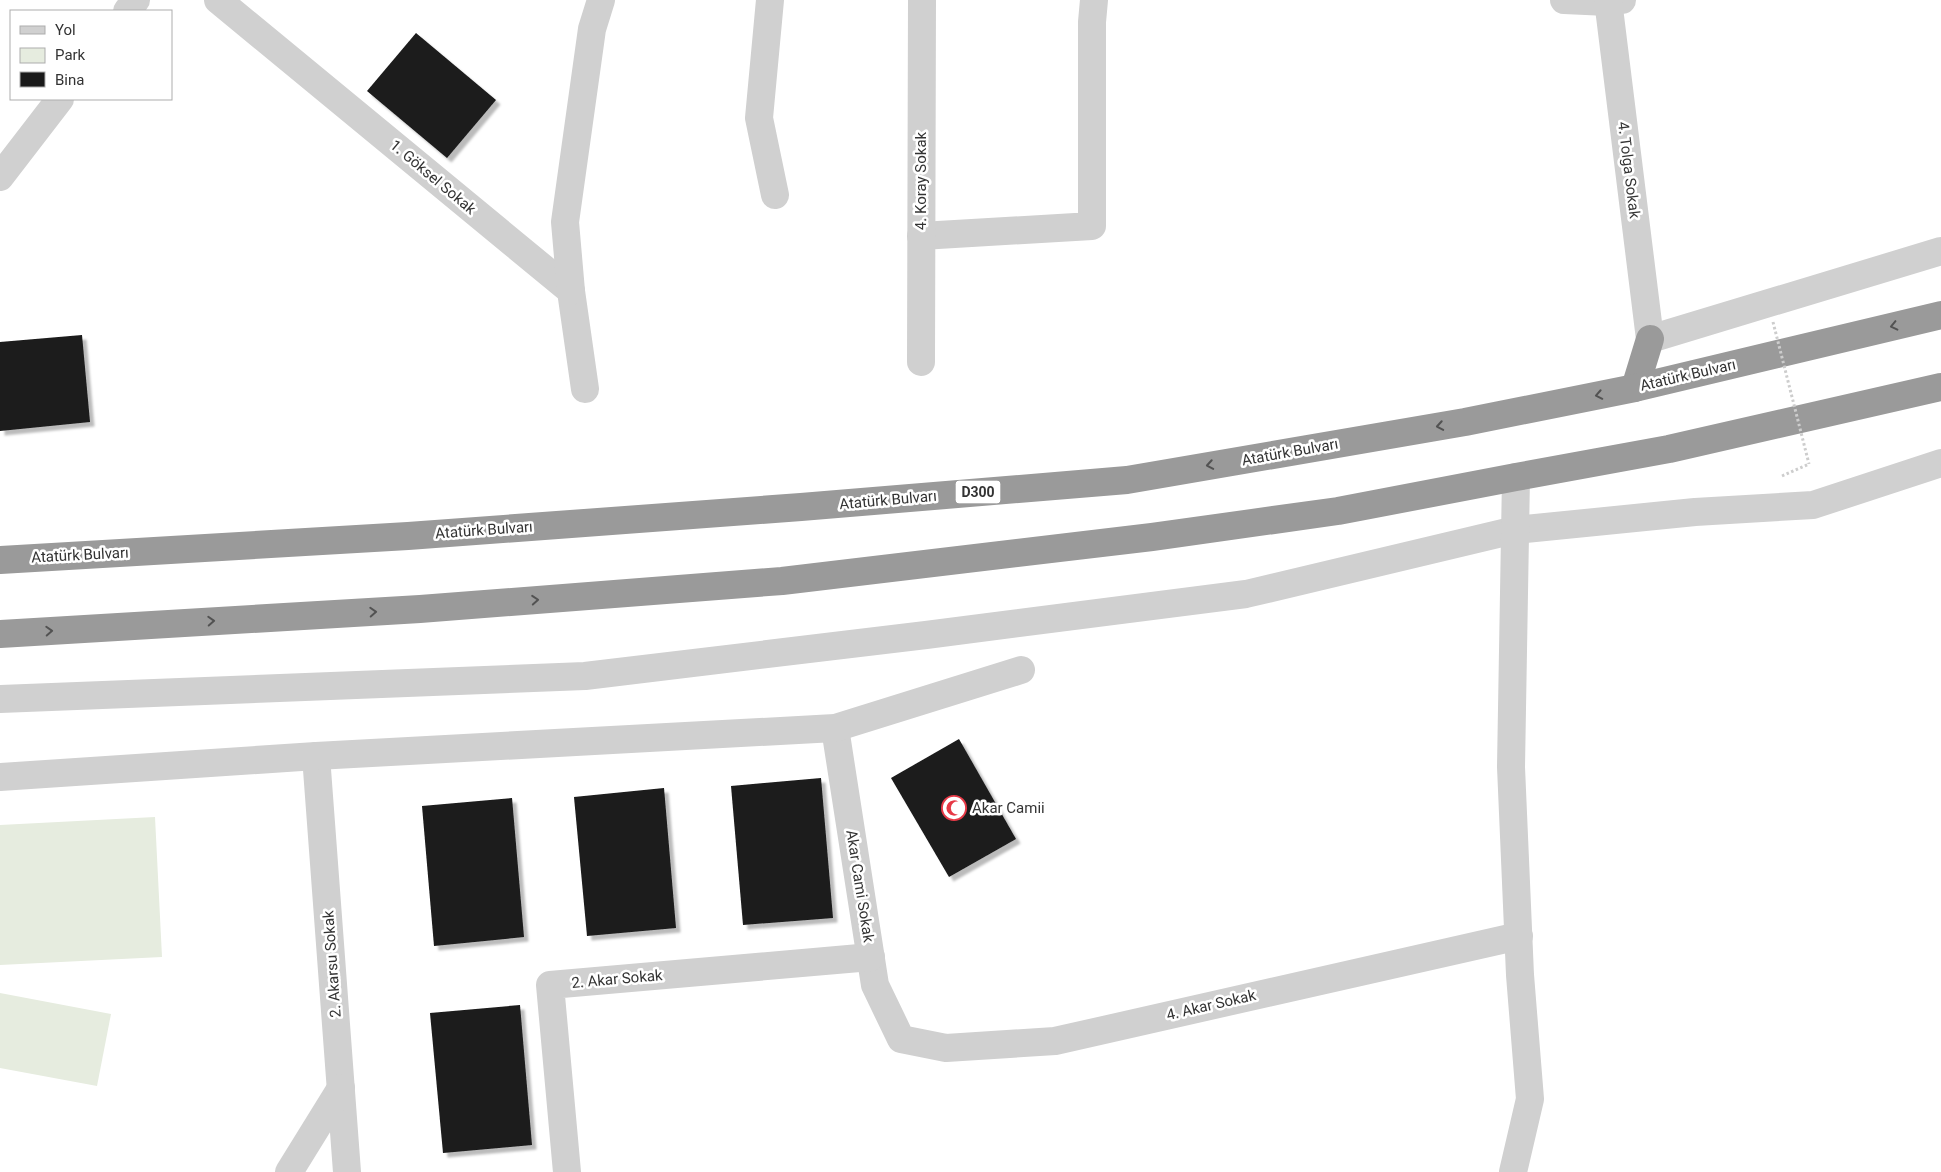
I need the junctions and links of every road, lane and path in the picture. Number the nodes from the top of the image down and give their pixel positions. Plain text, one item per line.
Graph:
1 (136, 0) edge
2 (218, 0) edge
3 (600, 0) edge
4 (770, 0) edge
5 (922, 0) edge
6 (1094, 0) edge
7 (1564, 0) edge
8 (1612, 1) edge
9 (128, 10) edge
10 (59, 100) edge
11 (0, 177) edge
12 (775, 195) dead end
13 (921, 236) junction
14 (1941, 251) edge
15 (571, 291) junction
16 (1941, 315) edge
17 (1773, 322) dead end
18 (1650, 339) junction
19 (921, 362) dead end
20 (1941, 386) edge
21 (1635, 388) junction
22 (585, 389) dead end
23 (1941, 463) edge
24 (1809, 464) dead end
25 (1516, 476) junction
26 (1515, 530) junction
27 (3, 556) edge
28 (0, 634) edge
29 (1021, 670) dead end
30 (0, 699) edge
31 (835, 728) junction
32 (316, 756) junction
33 (0, 777) edge
34 (1519, 936) junction
35 (871, 957) junction
36 (901, 1039) joint
37 (341, 1088) junction
38 (289, 1172) edge
39 (347, 1172) edge
40 (567, 1172) edge
41 (1513, 1172) edge

1 - 9 street
2 - 15 street, 1. Göksel Sokak
3 - 15 street
4 - 12 street
5 - 13 street, 4. Koray Sokak
6 - 13 street
7 - 8 street
8 - 18 street, 4. Tolga Sokak
10 - 11 street
13 - 19 street, 4. Koray Sokak
14 - 18 street
15 - 22 street
16 -> 21 highway, Atatürk Bulvarı / D300
17 - 24 path, bridge
18 - 21 highway
20 - 25 highway
21 -> 27 highway, Atatürk Bulvarı / D300
23 - 26 street
25 - 26 street
28 -> 25 highway
26 - 30 street
26 - 34 street
29 - 31 street
31 - 32 street
31 - 35 street, Akar Cami Sokak
32 - 33 street
32 - 37 street, 2. Akarsu Sokak
34 - 36 street, 4. Akar Sokak
34 - 41 street
35 - 36 street, Akar Cami Sokak
35 - 40 street, 2. Akar Sokak
37 - 38 street
37 - 39 street, 2. Akarsu Sokak

